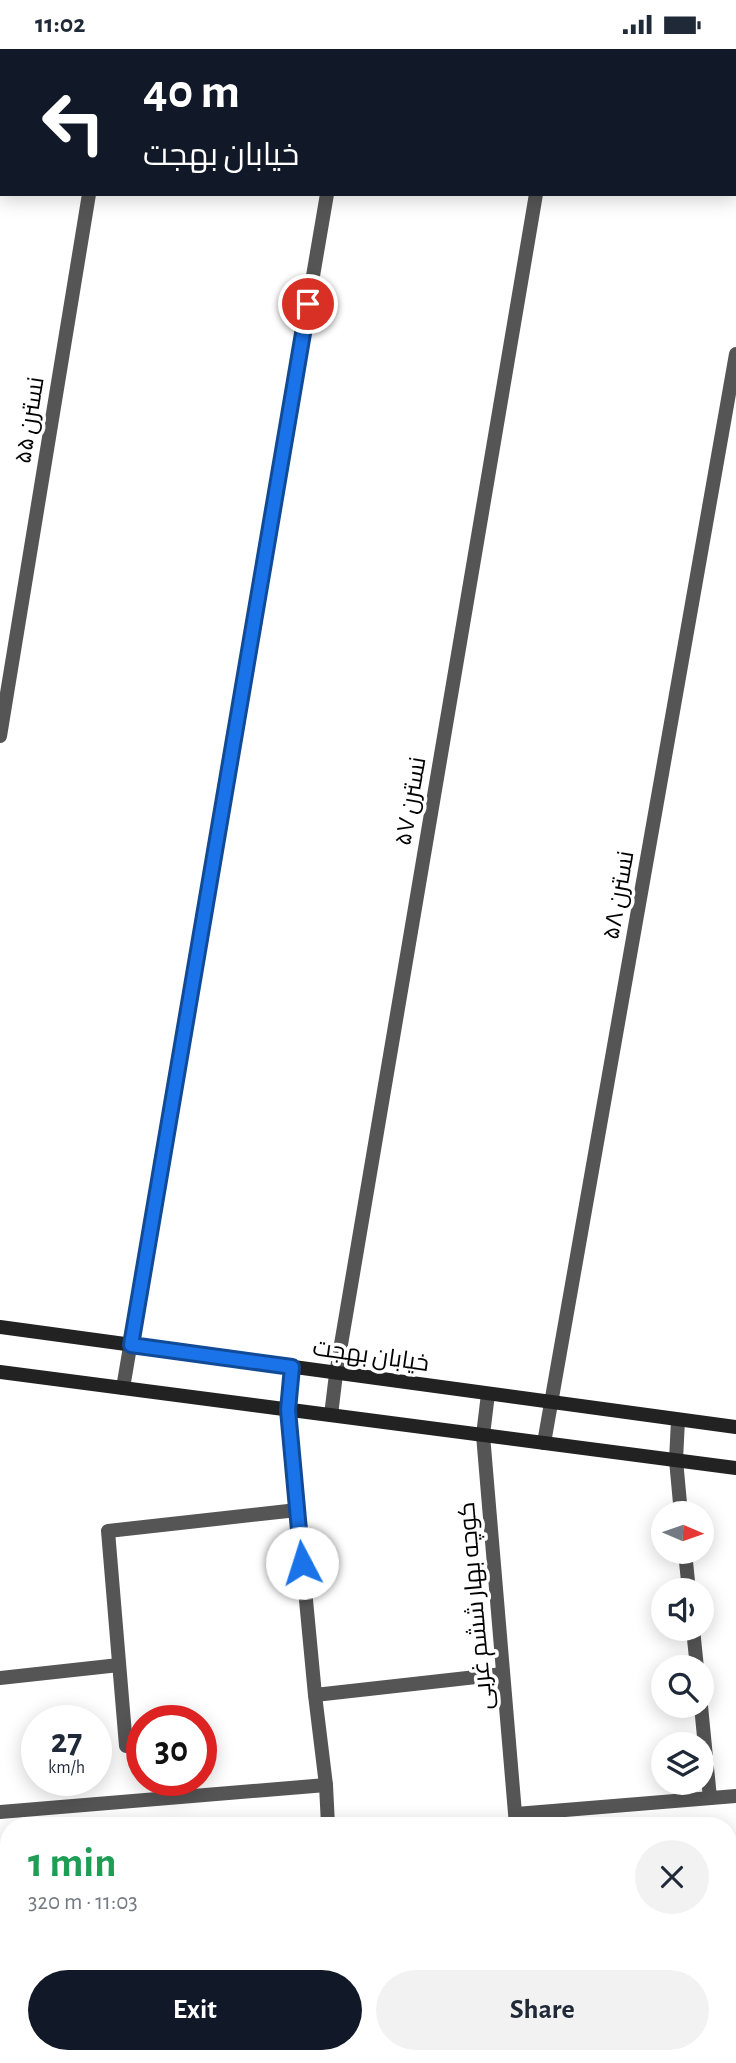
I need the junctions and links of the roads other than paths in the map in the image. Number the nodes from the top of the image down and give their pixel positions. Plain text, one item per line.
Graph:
1 (89, 196) edge
2 (327, 196) edge
3 (536, 196) edge
4 (736, 354) edge
5 (0, 736) edge
6 (0, 1327) edge
7 (131, 1345) junction
8 (292, 1367) junction
9 (0, 1372) edge
10 (336, 1374) junction
11 (123, 1388) junction
12 (488, 1394) junction
13 (553, 1403) junction
14 (288, 1410) junction
15 (331, 1415) junction
16 (678, 1420) junction
17 (736, 1427) edge
18 (483, 1435) junction
19 (544, 1443) junction
20 (676, 1460) junction
21 (736, 1468) edge
22 (680, 1501) edge
23 (298, 1510) junction
24 (119, 1665) junction
25 (503, 1674) junction
26 (0, 1678) edge
27 (315, 1695) junction
28 (702, 1718) edge
29 (126, 1746) dead end
30 (326, 1785) junction
31 (736, 1796) edge
32 (710, 1798) junction
33 (0, 1812) edge
34 (328, 1817) edge
35 (516, 1817) edge
36 (542, 1817) edge

1 - 5 street, نسترن ۵۵
2 - 7 street
3 - 10 street, نسترن ۵۷
4 - 13 street, نسترن ۵۸
6 - 7 street, خیابان بهجت
7 - 8 street, خیابان بهجت
7 - 11 street
8 - 10 street, خیابان بهجت
8 - 14 street
9 - 11 street
10 - 12 street, خیابان بهجت
10 - 15 street, نسترن ۵۷
11 - 14 street
12 - 13 street, خیابان بهجت
12 - 18 street, کوچه بهار ششم غربی
13 - 16 street, خیابان بهجت
13 - 19 street, نسترن ۵۸
14 - 15 street
14 - 23 street
15 - 18 street
16 - 17 street, خیابان بهجت
16 - 20 street
18 - 19 street
18 - 25 street, کوچه بهار ششم غربی
19 - 20 street
20 - 21 street
20 - 22 street
23 - 24 street
23 - 27 street
24 - 26 street
24 - 29 street
25 - 27 street
25 - 35 street, کوچه بهار ششم غربی
27 - 30 street
28 - 32 street
30 - 33 street
30 - 34 street
31 - 32 street
32 - 36 street

